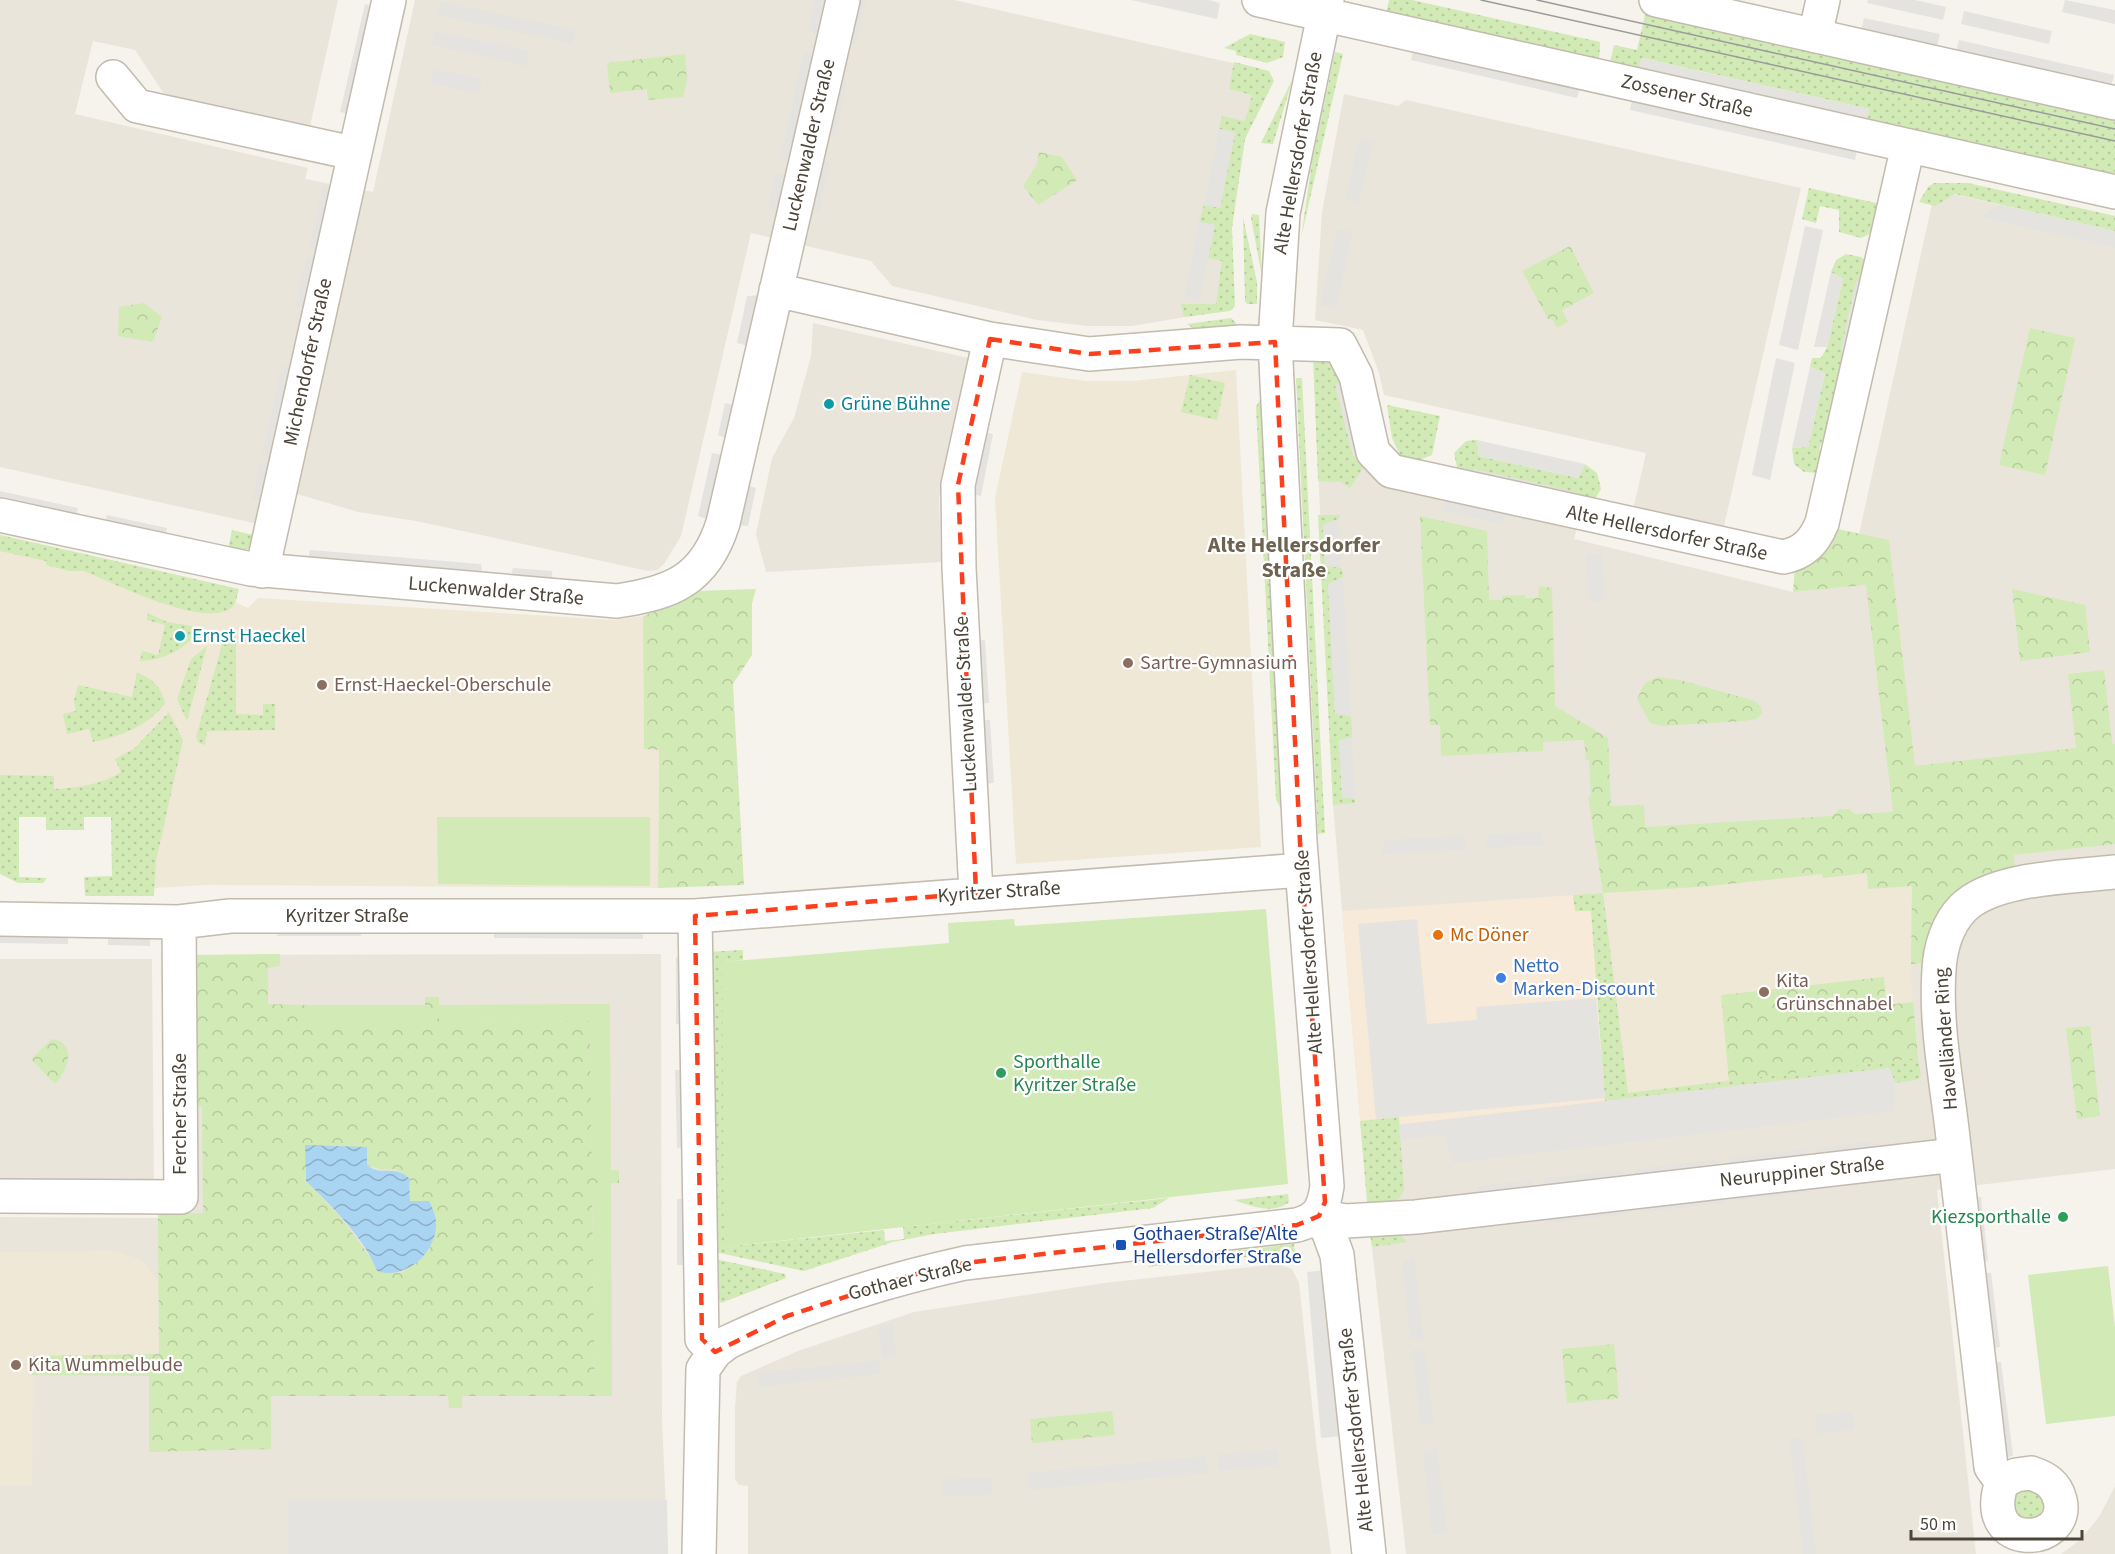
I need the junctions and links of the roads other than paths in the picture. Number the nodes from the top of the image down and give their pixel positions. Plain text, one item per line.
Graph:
1 (389, 0) edge
2 (843, 0) edge
3 (1259, 0) edge
4 (1656, 0) edge
5 (1823, 0) edge
6 (1325, 7) edge
7 (1815, 36) junction
8 (113, 77) dead end
9 (2115, 103) edge
10 (1908, 146) junction
11 (353, 153) junction
12 (2115, 192) edge
13 (776, 290) junction
14 (990, 339) junction
15 (1275, 342) junction
16 (0, 515) edge
17 (262, 571) junction
18 (1302, 870) junction
19 (2115, 872) edge
20 (976, 893) junction
21 (695, 916) junction
22 (0, 919) edge
23 (179, 922) junction
24 (1955, 1155) junction
25 (0, 1196) edge
26 (1318, 1215) junction
27 (715, 1352) junction
28 (2002, 1482) dead end
29 (699, 1554) edge
30 (1369, 1554) edge

1 - 11 street, Michendorfer Straße
2 - 13 street, Luckenwalder Straße
3 - 6 street, Zossener Straße
4 - 7 street
5 - 7 street
6 - 10 street, Zossener Straße
6 - 15 street, Alte Hellersdorfer Straße
7 - 9 street
8 - 11 street
10 - 12 street, Zossener Straße
10 - 15 street, Alte Hellersdorfer Straße
11 - 17 street, Michendorfer Straße
13 - 14 street
13 - 17 street, Luckenwalder Straße
14 - 15 street
14 - 20 street, Luckenwalder Straße
15 - 18 street, Alte Hellersdorfer Straße
16 - 17 street, Luckenwalder Straße
18 - 20 street, Kyritzer Straße
18 - 26 street, Alte Hellersdorfer Straße
19 - 24 street, Havelländer Ring
20 - 21 street, Kyritzer Straße
21 - 23 street, Kyritzer Straße
21 - 27 street
22 - 23 street, Kyritzer Straße
23 - 25 street, Fercher Straße
24 - 26 street, Neuruppiner Straße
24 - 28 street
26 - 27 street, Gothaer Straße
26 - 30 street, Alte Hellersdorfer Straße
27 - 29 street

